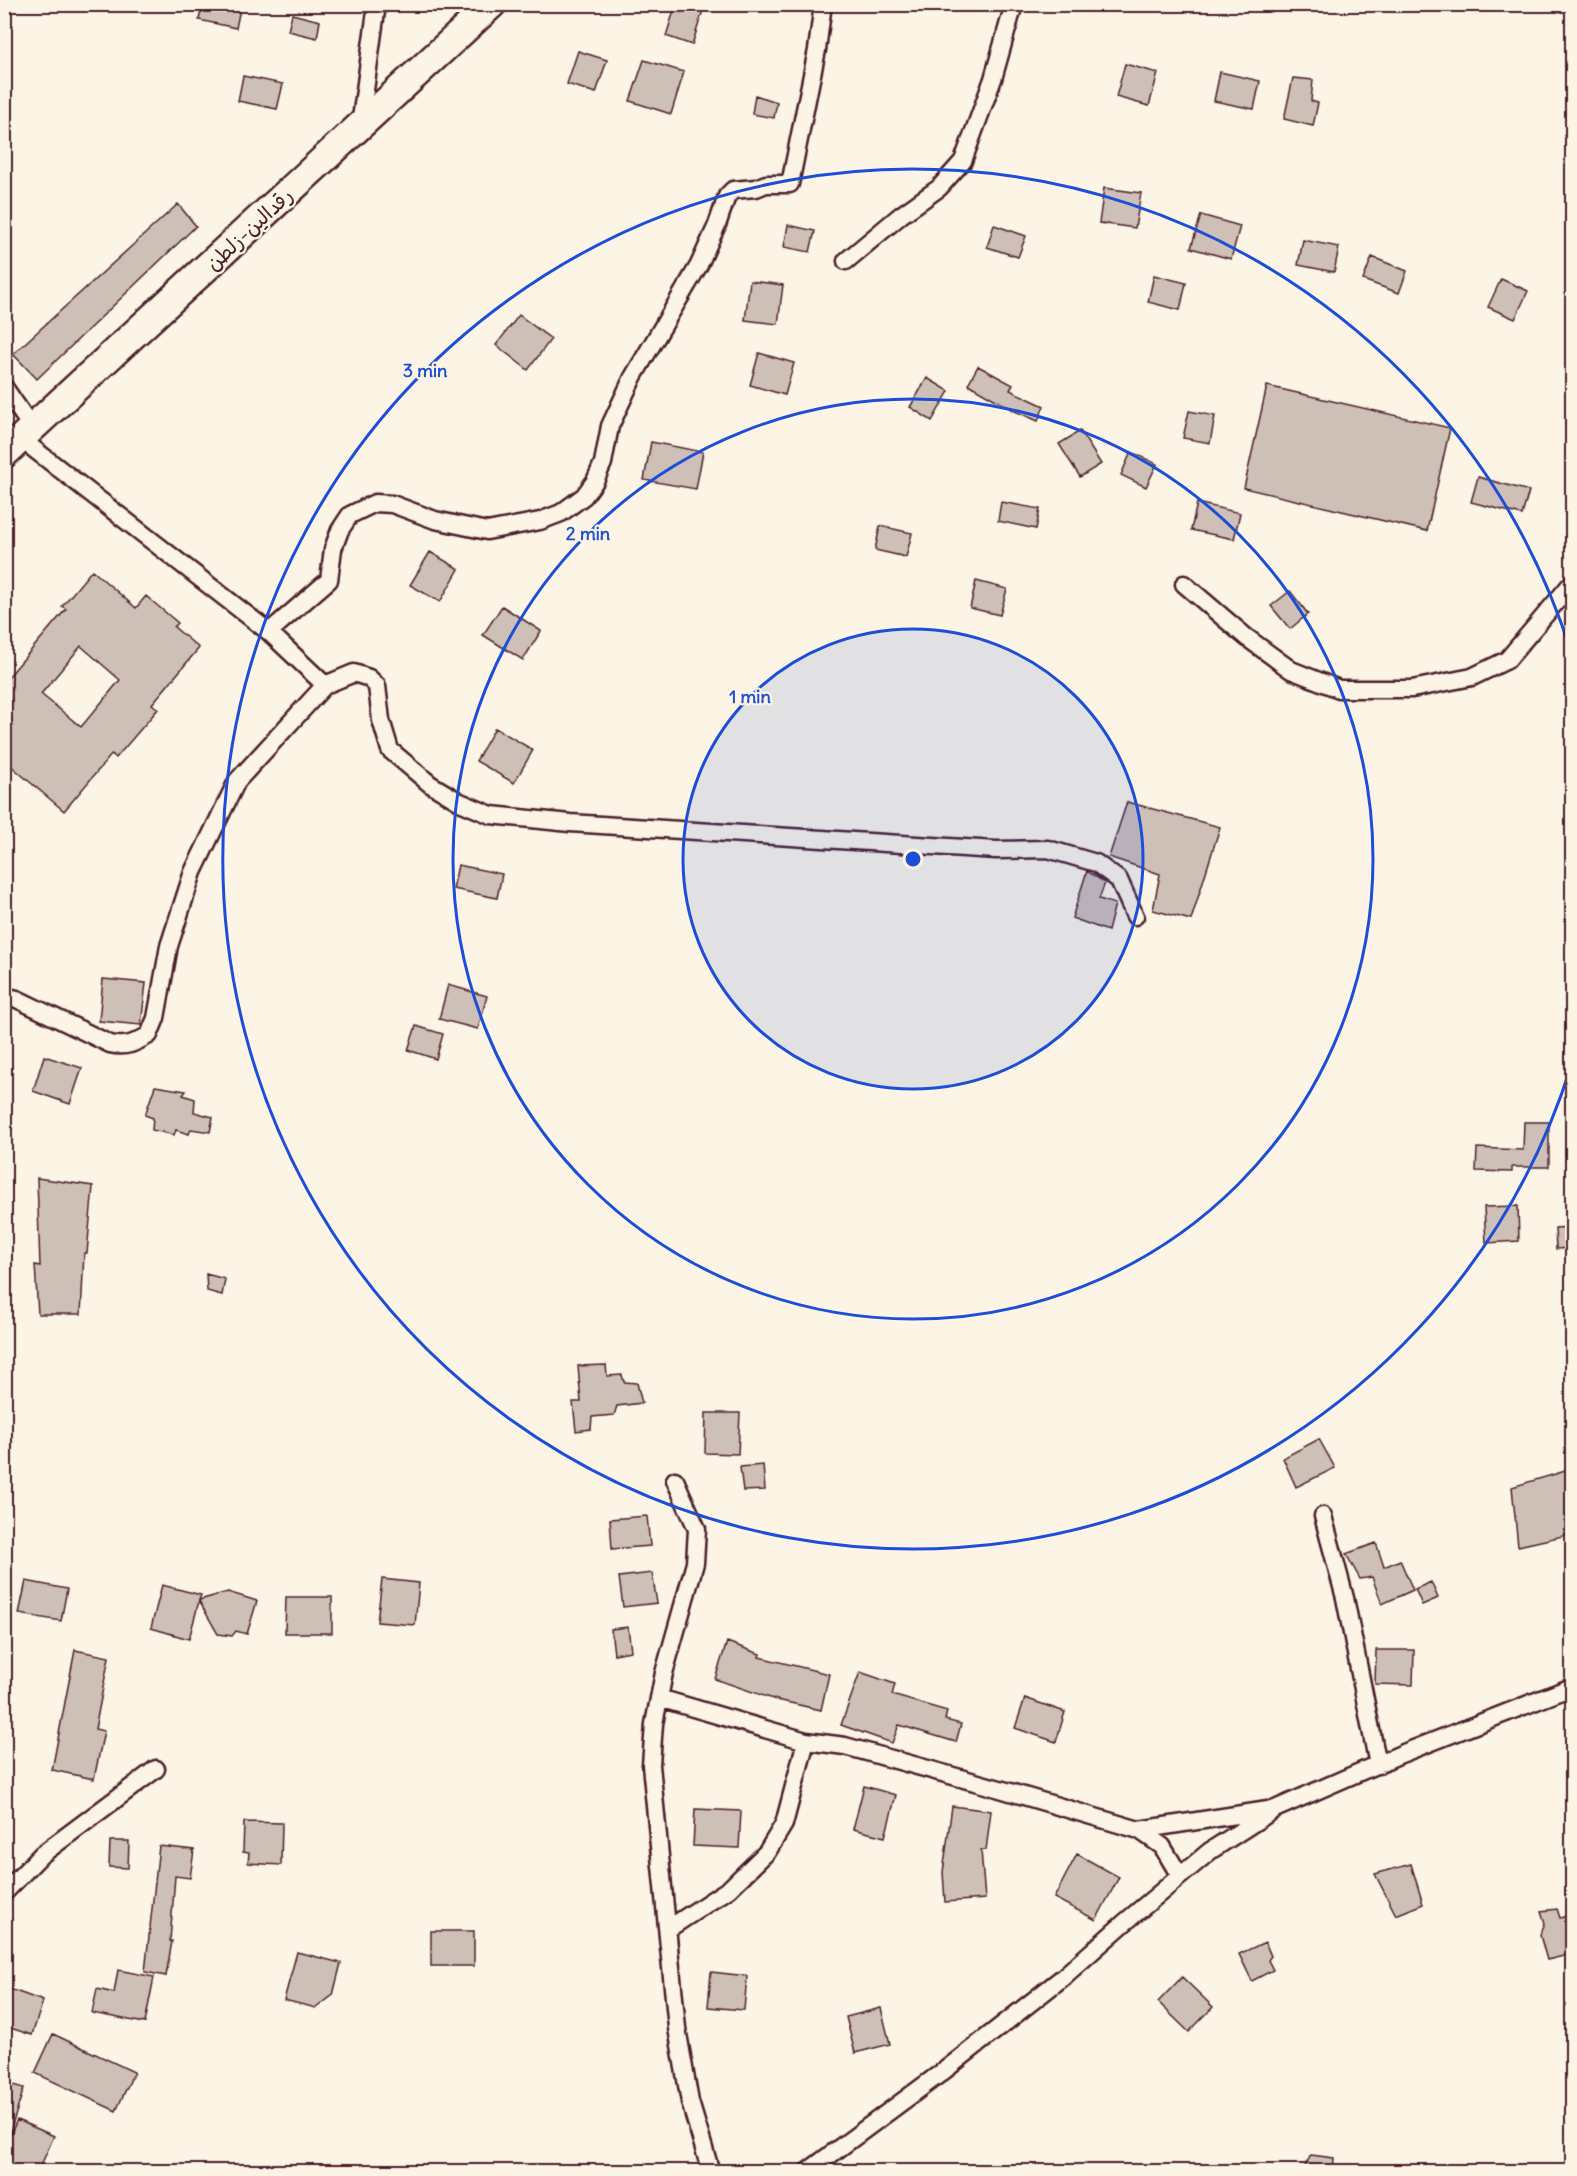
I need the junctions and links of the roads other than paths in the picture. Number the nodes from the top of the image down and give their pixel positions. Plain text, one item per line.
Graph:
1 (377, 4) edge
2 (492, 4) edge
3 (823, 4) edge
4 (1014, 4) edge
5 (360, 127) junction
6 (846, 261) dead end
7 (4, 387) edge
8 (19, 440) edge
9 (1184, 584) dead end
10 (1572, 584) edge
11 (269, 632) junction
12 (325, 686) junction
13 (1135, 916) dead end
14 (4, 996) edge
15 (675, 1480) dead end
16 (1323, 1516) dead end
17 (1572, 1686) edge
18 (659, 1698) junction
19 (806, 1741) junction
20 (1378, 1765) junction
21 (156, 1769) dead end
22 (1275, 1809) junction
23 (1138, 1830) junction
24 (1180, 1876) junction
25 (4, 1893) edge
26 (668, 1929) junction
27 (711, 2172) edge
28 (807, 2172) edge

1 - 5 street
2 - 5 main road, رقدالين-زلطن
3 - 11 street
4 - 6 street
5 - 8 main road, رقدالين-زلطن
7 - 8 street
8 - 11 street
9 - 10 street
11 - 12 street
12 - 13 street
12 - 14 street
15 - 18 street
16 - 20 street
17 - 20 street
18 - 19 street
18 - 26 street
19 - 23 street
19 - 26 street
20 - 22 street
21 - 25 street
22 - 23 street
22 - 24 street
23 - 24 street
24 - 28 street
26 - 27 street

